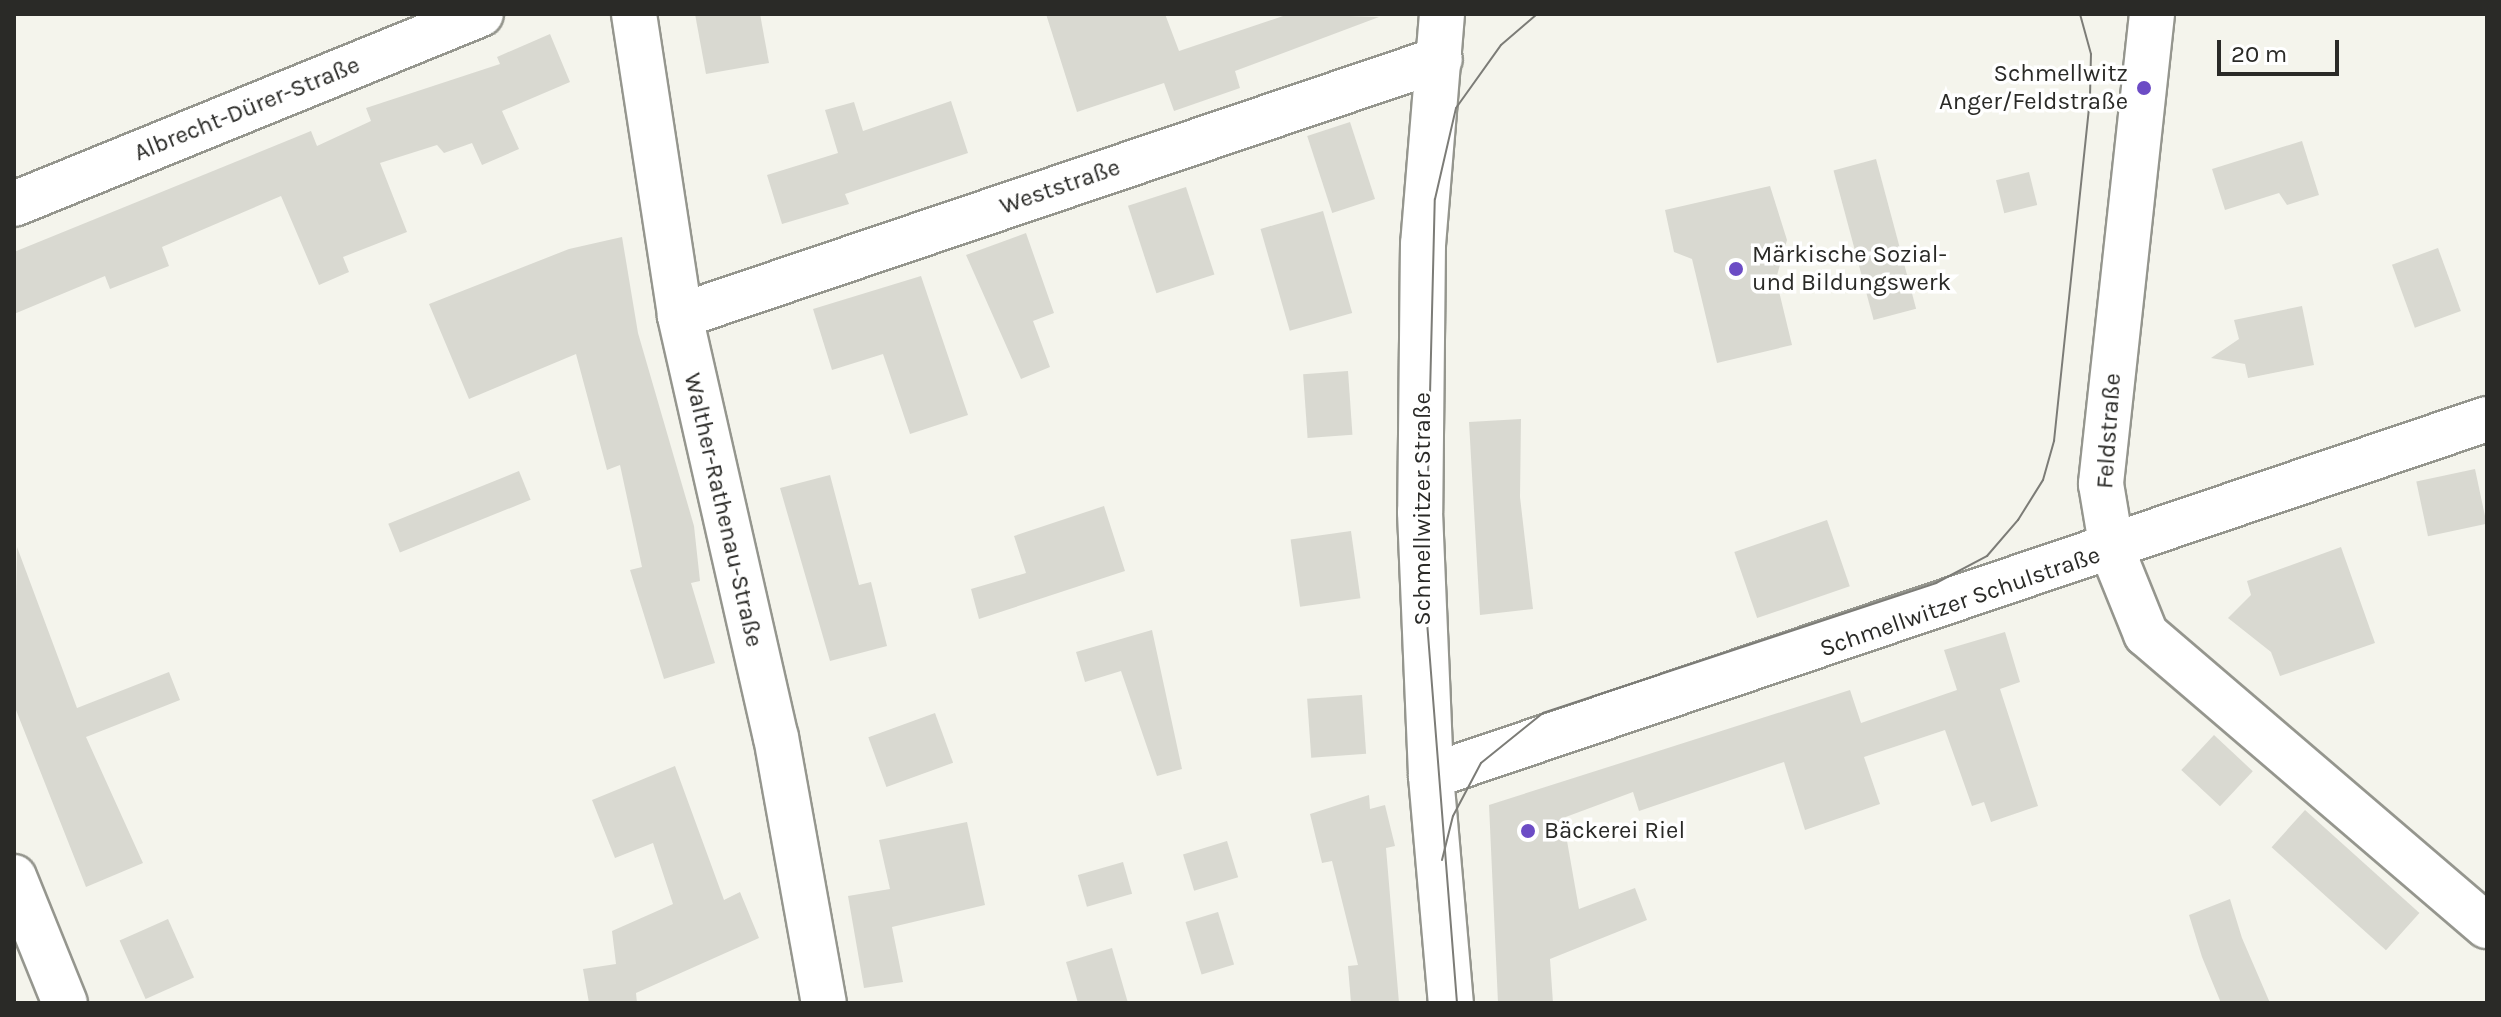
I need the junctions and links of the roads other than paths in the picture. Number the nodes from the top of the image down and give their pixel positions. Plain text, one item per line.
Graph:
1 (481, 14) edge
2 (634, 14) edge
3 (1442, 14) edge
4 (2152, 14) edge
5 (1440, 59) junction
6 (14, 204) edge
7 (680, 316) junction
8 (2487, 419) edge
9 (2112, 550) junction
10 (1431, 776) junction
11 (14, 877) edge
12 (2487, 926) edge
13 (65, 1003) edge
14 (824, 1003) edge
15 (1451, 1003) edge

1 - 6 street, Albrecht-Dürer-Straße
2 - 7 street, Walther-Rathenau-Straße
3 - 5 street, Schmellwitzer Straße
4 - 9 street, Feldstraße
5 - 7 street, Weststraße
5 - 10 street, Schmellwitzer Straße
7 - 14 street, Walther-Rathenau-Straße
8 - 9 street, Schmellwitzer Schulstraße
9 - 10 street, Schmellwitzer Schulstraße
9 - 12 street, Feldstraße
10 - 15 street, Schmellwitzer Straße
11 - 13 street

